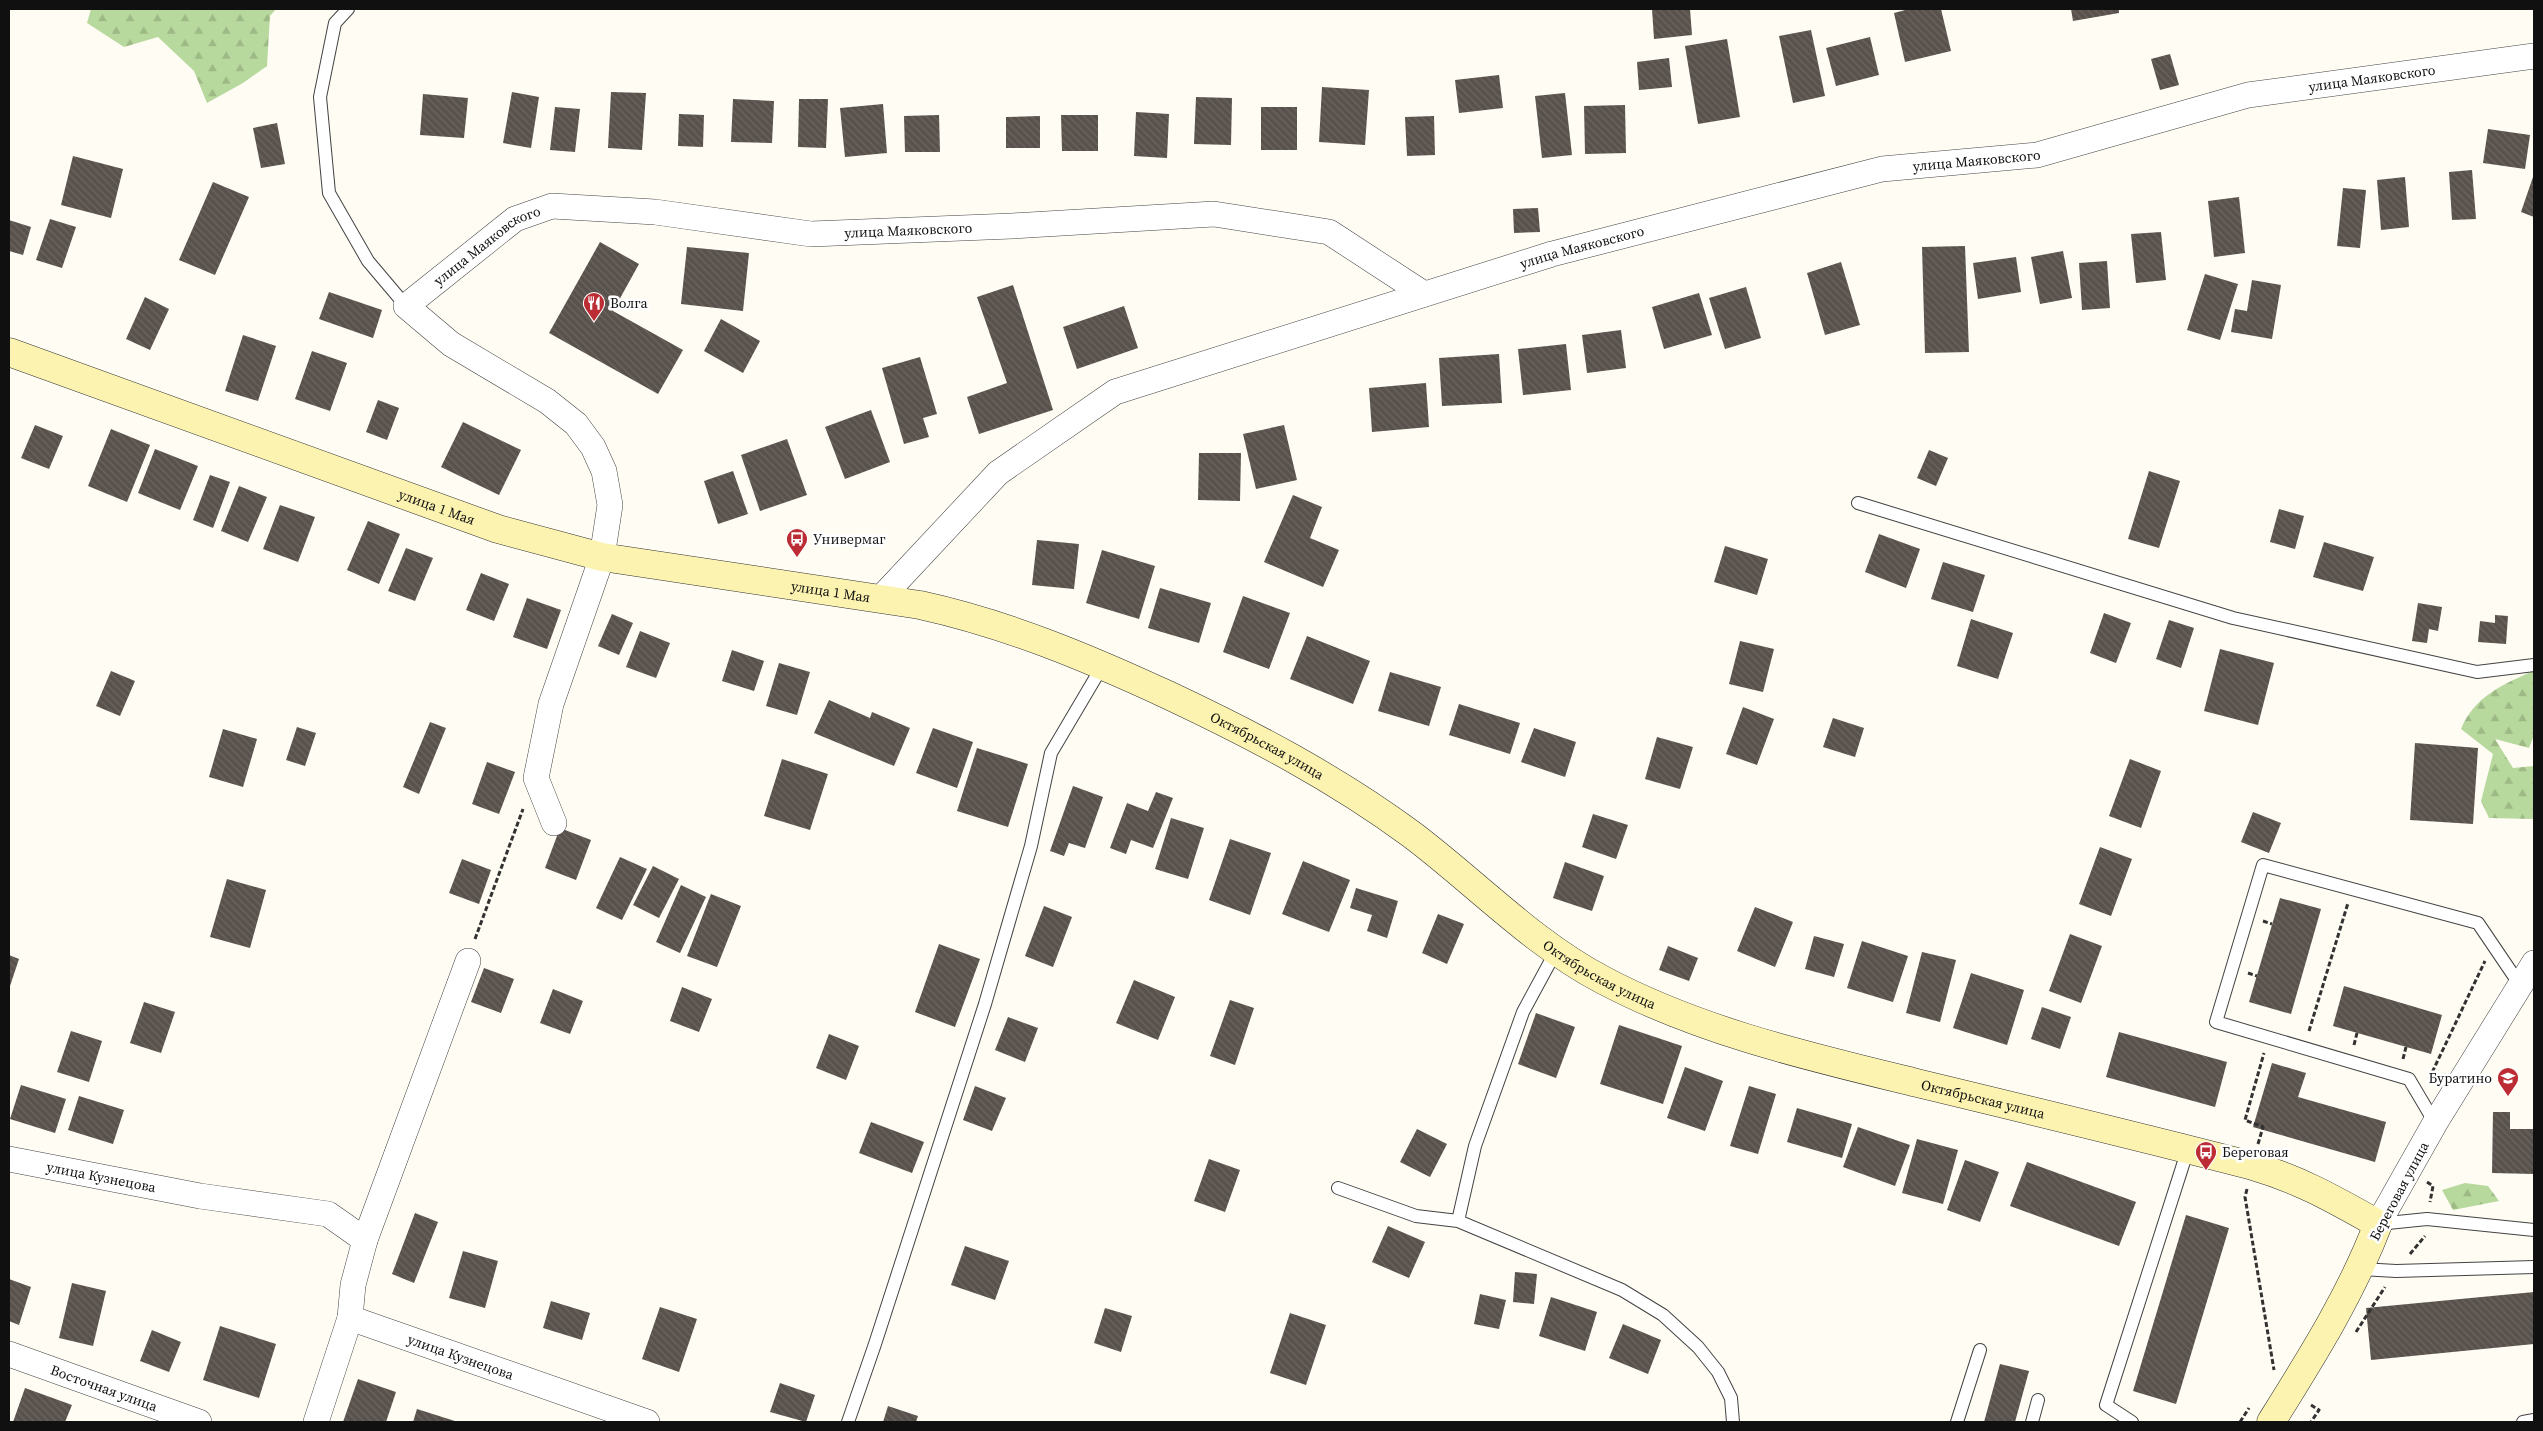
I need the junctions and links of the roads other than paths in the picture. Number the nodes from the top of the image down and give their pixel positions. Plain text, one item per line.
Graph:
1 (348, 9) edge
2 (2534, 56) edge
3 (1424, 294) junction
4 (406, 306) junction
5 (9, 352) edge
6 (1858, 503) dead end
7 (602, 557) junction
8 (880, 599) junction
9 (1103, 665) junction
10 (2534, 665) edge
11 (554, 823) dead end
12 (1556, 951) junction
13 (468, 961) road end
14 (2534, 963) edge
15 (2520, 985) junction
16 (2435, 1123) junction
17 (2188, 1149) junction
18 (9, 1159) edge
19 (1338, 1188) dead end
20 (1458, 1222) junction
21 (2378, 1224) junction
22 (2534, 1230) edge
23 (365, 1240) junction
24 (2534, 1267) edge
25 (2361, 1269) junction
26 (350, 1318) junction
27 (1980, 1350) dead end
28 (9, 1354) edge
29 (2038, 1400) dead end
30 (2534, 1420) edge
31 (199, 1422) edge
32 (316, 1422) edge
33 (647, 1422) edge
34 (848, 1422) edge
35 (1733, 1422) edge
36 (1957, 1422) edge
37 (2032, 1422) edge
38 (2132, 1422) edge
39 (2271, 1422) edge
40 (2523, 1422) edge

1 - 4 lane
2 - 3 street, улица Маяковского
3 - 4 street, улица Маяковского
3 - 8 street, улица Маяковского
4 - 7 street
5 - 7 street, улица 1 Мая
6 - 10 lane
7 - 8 street, улица 1 Мая
7 - 11 street
8 - 9 street, Октябрьская улица
9 - 12 street, Октябрьская улица
9 - 34 lane
12 - 17 street, Октябрьская улица
12 - 20 lane
13 - 23 street
14 - 15 street, Береговая улица
15 - 16 street, Береговая улица
15 - 16 lane
16 - 21 street, Береговая улица
17 - 21 street, Октябрьская улица
17 - 38 lane
18 - 23 street, улица Кузнецова
19 - 20 lane
20 - 35 lane
21 - 22 lane
21 - 25 street, Береговая улица
23 - 26 street
24 - 25 lane
25 - 39 street, Береговая улица
26 - 32 street
26 - 33 street, улица Кузнецова
27 - 36 lane
28 - 31 street, Восточная улица
29 - 37 lane
30 - 40 lane

